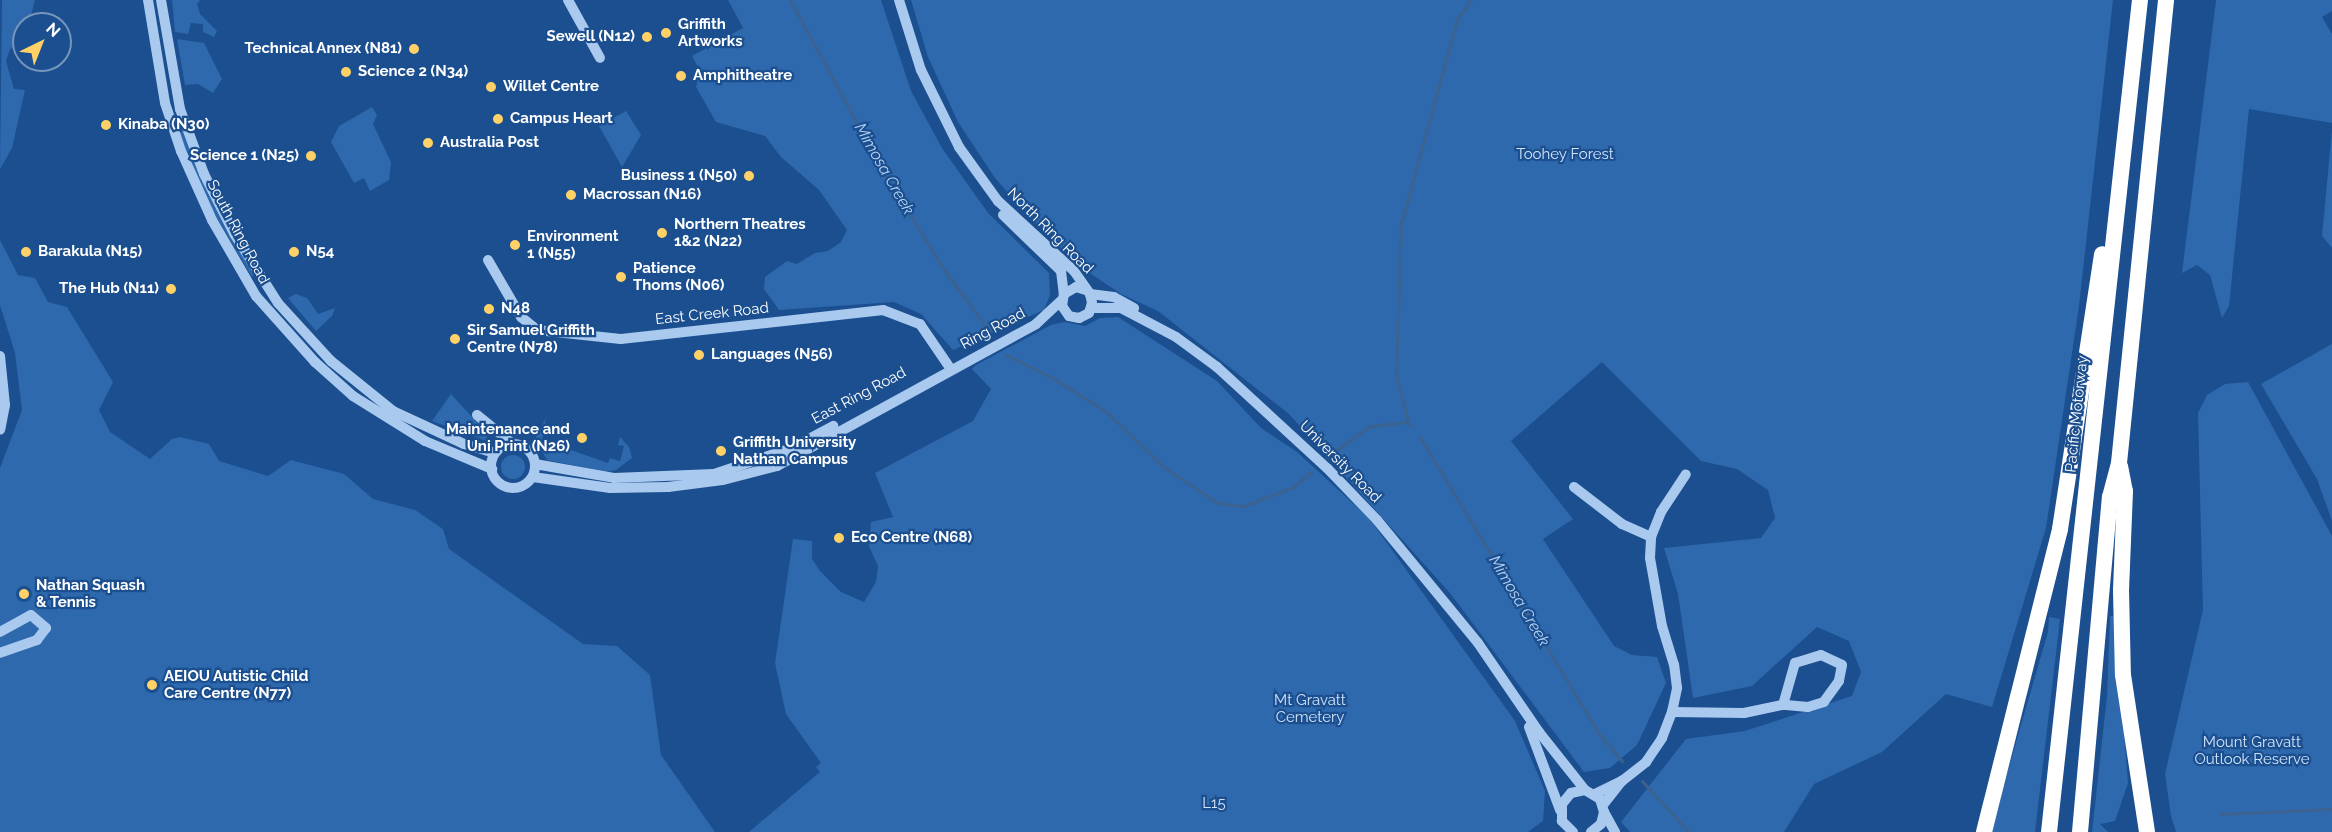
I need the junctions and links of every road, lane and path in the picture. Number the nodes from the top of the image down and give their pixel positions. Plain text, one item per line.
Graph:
1 (148, 0) edge
2 (161, 0) edge
3 (568, 0) edge
4 (892, 0) edge
5 (899, 0) edge
6 (2140, 0) edge
7 (2166, 0) edge
8 (600, 58) dead end
9 (2117, 187) junction
10 (488, 260) dead end
11 (1088, 292) junction
12 (1063, 297) junction
13 (1091, 308) junction
14 (1069, 316) junction
15 (1036, 324) junction
16 (1173, 336) junction
17 (0, 356) edge
18 (950, 368) junction
19 (935, 379) joint
20 (0, 430) edge
21 (513, 444) junction
22 (497, 452) junction
23 (2119, 463) junction
24 (535, 464) junction
25 (492, 469) junction
26 (1686, 474) dead end
27 (532, 477) junction
28 (1574, 487) dead end
29 (1652, 537) junction
30 (0, 632) edge
31 (0, 653) edge
32 (1517, 702) junction
33 (1783, 705) junction
34 (1672, 712) junction
35 (1622, 781) junction
36 (1590, 792) junction
37 (1604, 808) junction
38 (1560, 811) junction
39 (1573, 832) edge
40 (1591, 832) edge
41 (1615, 832) edge
42 (1984, 832) edge
43 (2049, 832) edge
44 (2080, 832) edge
45 (2147, 832) edge

1 - 25 street, South Ring Road
2 - 22 street, South Ring Road
3 - 8 street
4 - 12 street, North Ring Road
5 - 11 street, North Ring Road
6 - 9 highway, Pacific Motorway
7 - 23 highway
9 - 42 highway
9 - 43 highway, Pacific Motorway
10 - 18 street, East Creek Road
11 - 12 street
11 - 13 street
11 - 16 street
12 - 14 street
12 - 15 street, Ring Road
13 - 14 street
13 - 16 street, University Road
14 - 15 street
15 - 18 street, Ring Road
16 - 32 street, University Road
17 - 20 street
18 - 19 street, Ring Road
18 - 24 street, East Ring Road
19 - 27 street, East Ring Road
21 - 22 street
21 - 22 street
21 - 24 street
22 - 25 street
23 - 44 highway
23 - 45 highway
24 - 27 street
25 - 27 street
26 - 29 street
28 - 29 street
29 - 34 street
30 - 31 street
32 - 36 street, University Road
32 - 38 street, University Road
33 - 33 street
33 - 34 street
34 - 35 street
35 - 36 street
35 - 37 street
36 - 37 street, University Road
36 - 38 street
37 - 40 street
37 - 41 street
38 - 39 street, University Road

